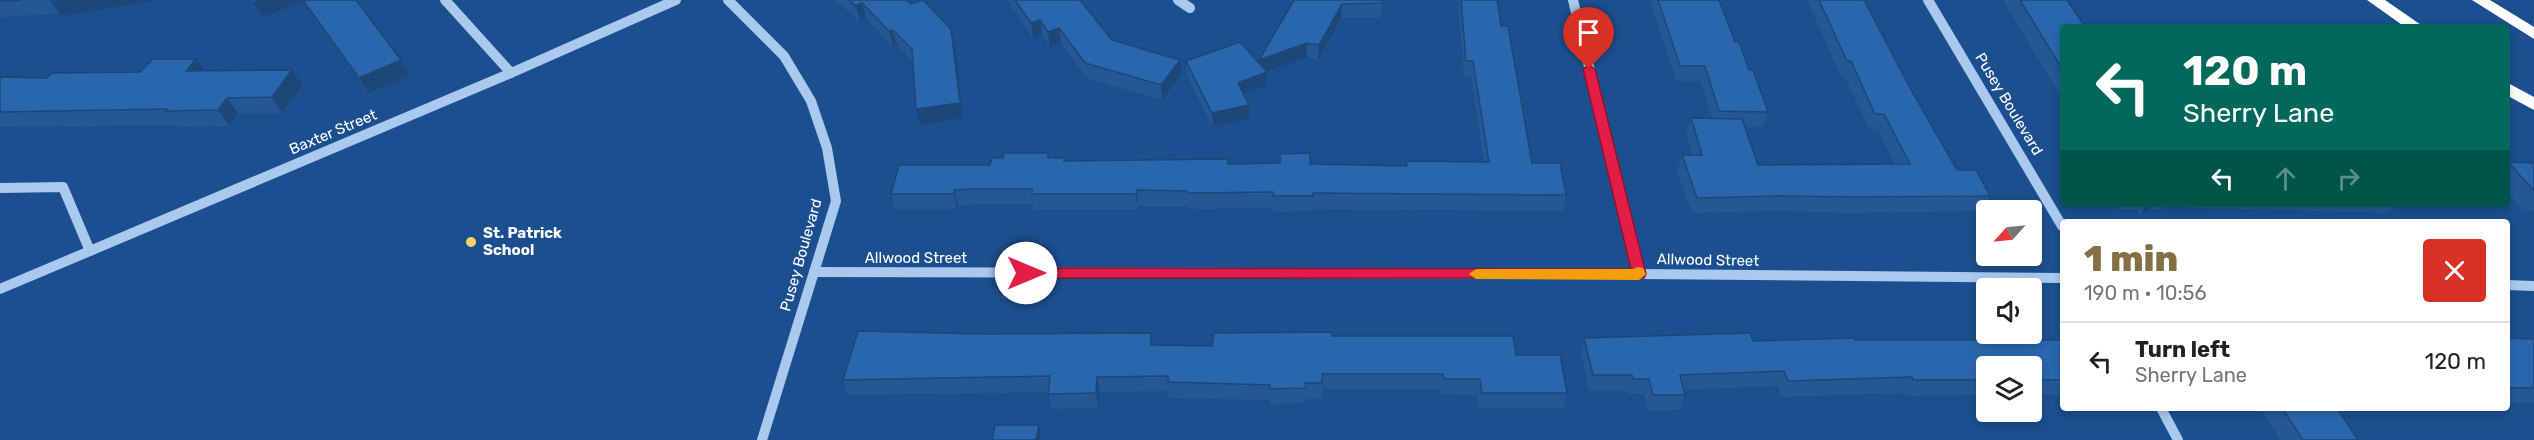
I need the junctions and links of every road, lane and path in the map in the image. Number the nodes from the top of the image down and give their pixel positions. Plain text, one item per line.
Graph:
1 (445, 0) edge
2 (676, 0) edge
3 (728, 0) edge
4 (1178, 0) edge
5 (1573, 0) edge
6 (1928, 0) edge
7 (2375, 0) edge
8 (2480, 0) edge
9 (1190, 8) dead end
10 (2411, 24) edge
11 (2534, 34) edge
12 (511, 73) junction
13 (2510, 90) edge
14 (2534, 105) edge
15 (0, 188) edge
16 (2060, 223) edge
17 (90, 251) junction
18 (814, 272) junction
19 (1639, 274) junction
20 (2060, 278) edge
21 (2510, 285) edge
22 (2534, 286) edge
23 (0, 289) edge
24 (2163, 411) edge
25 (762, 440) edge
26 (2178, 440) edge

1 - 12 street
2 - 12 street, Baxter Street
3 - 18 street, Pusey Boulevard
4 - 9 street
5 - 19 street
6 - 16 street, Pusey Boulevard
7 - 10 highway
8 - 11 highway
12 - 17 street, Baxter Street
13 - 14 highway
15 - 17 street
17 - 23 street, Baxter Street
18 - 19 street, Allwood Street
18 - 25 street, Pusey Boulevard
19 - 20 street, Allwood Street
21 - 22 street
24 - 26 street

